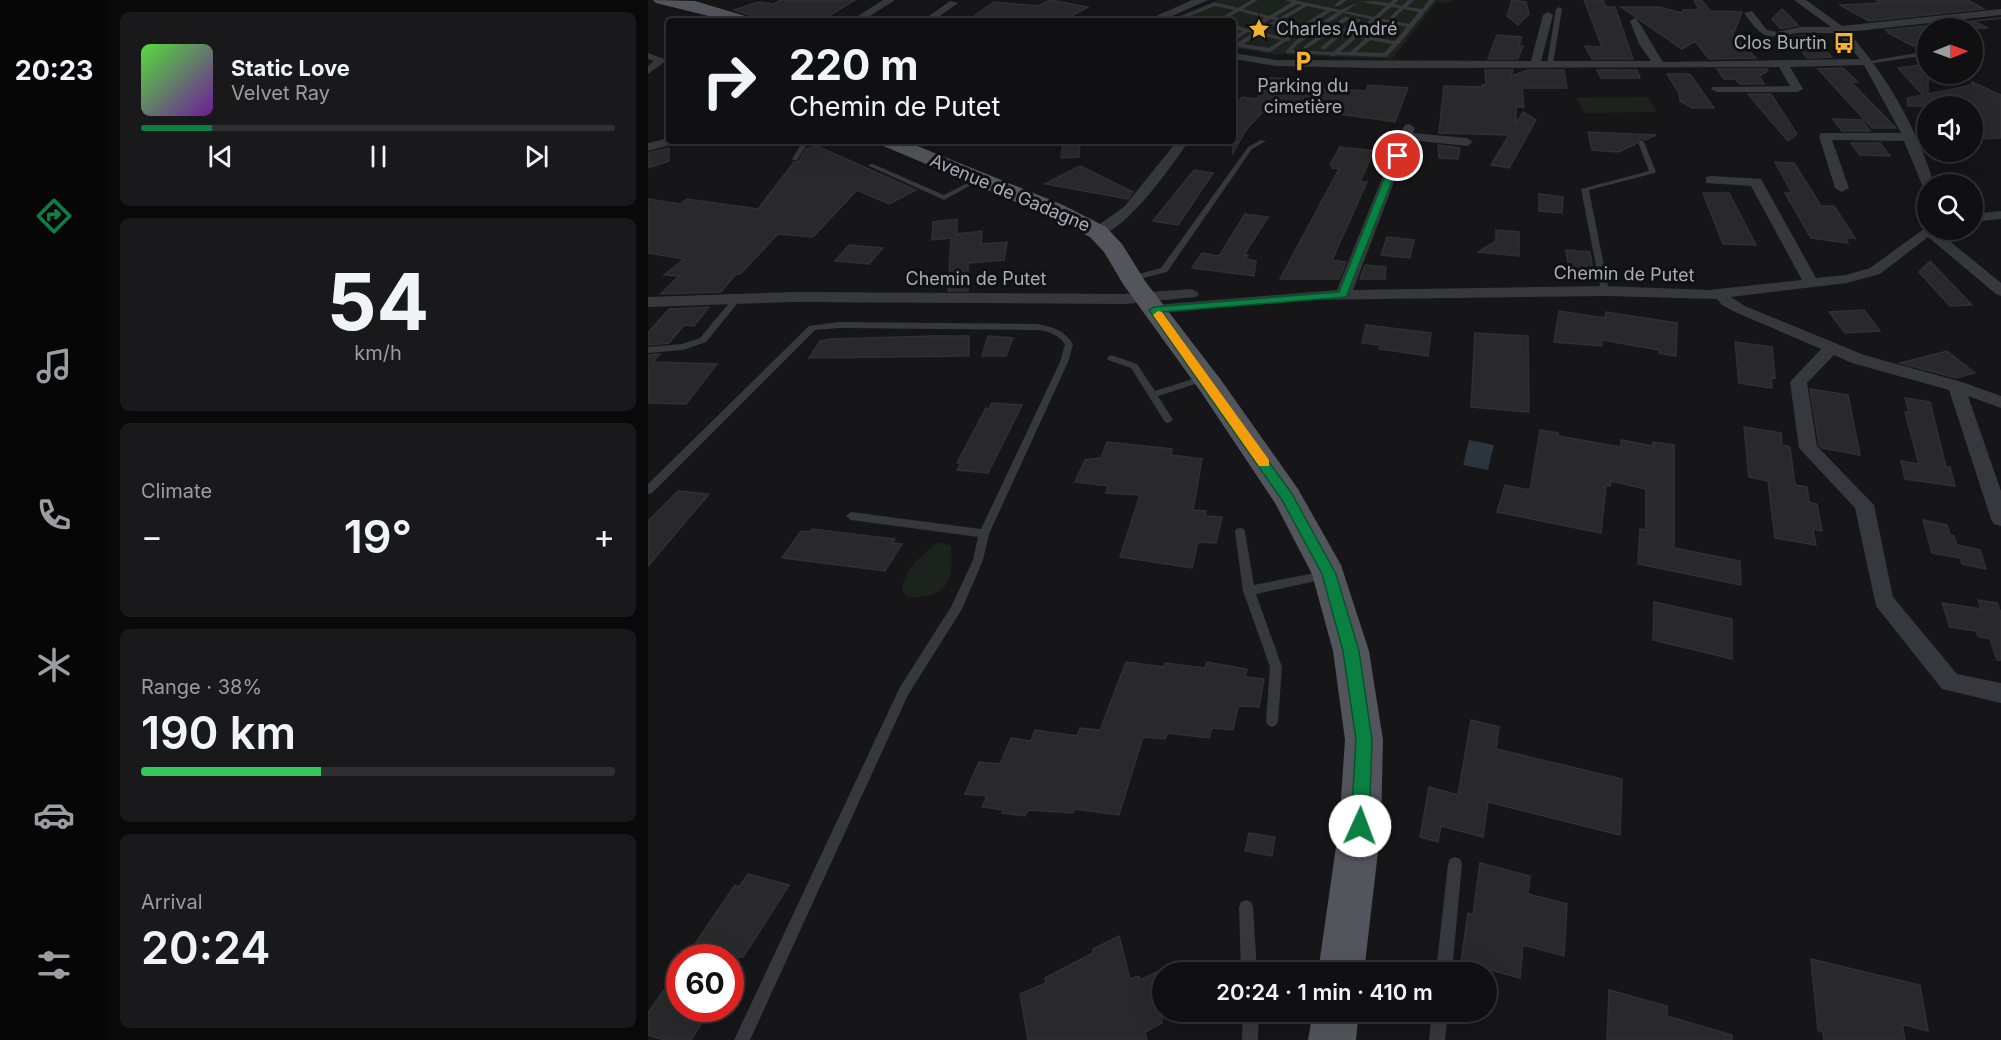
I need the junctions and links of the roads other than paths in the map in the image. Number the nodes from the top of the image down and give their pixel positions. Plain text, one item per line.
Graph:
1 (661, 0) edge
2 (890, 0) edge
3 (1202, 0) edge
4 (1226, 0) edge
5 (1255, 0) edge
6 (1287, 0) edge
7 (1314, 0) edge
8 (1344, 0) edge
9 (1361, 0) edge
10 (1396, 0) edge
11 (1411, 0) edge
12 (1799, 0) edge
13 (1328, 1) edge
14 (1428, 1) edge
15 (1296, 2) junction
16 (1375, 2) edge
17 (954, 3) dead end
18 (1306, 4) junction
19 (1246, 5) junction
20 (1337, 5) junction
21 (1390, 5) junction
22 (1403, 8) junction
23 (1330, 9) junction
24 (1354, 9) junction
25 (1559, 9) dead end
26 (1239, 10) junction
27 (1422, 11) junction
28 (1412, 12) junction
29 (2001, 12) edge
30 (1277, 13) junction
31 (1749, 13) dead end
32 (1548, 15) dead end
33 (1185, 16) junction
34 (1344, 16) junction
35 (729, 17) edge
36 (1270, 17) junction
37 (860, 18) edge
38 (932, 18) edge
39 (1158, 18) edge
40 (1180, 18) edge
41 (1193, 18) edge
42 (1224, 18) edge
43 (1375, 18) junction
44 (1390, 19) junction
45 (1280, 20) junction
46 (1358, 20) junction
47 (1635, 21) dead end
48 (1306, 26) junction
49 (1382, 26) junction
50 (1410, 26) junction
51 (1236, 28) edge
52 (1318, 28) junction
53 (1247, 30) junction
54 (1840, 30) junction
55 (1329, 31) junction
56 (1258, 33) junction
57 (1342, 33) junction
58 (1355, 35) junction
59 (1389, 35) dead end
60 (1236, 37) edge
61 (1368, 38) junction
62 (1286, 39) junction
63 (1383, 41) junction
64 (1396, 43) junction
65 (1295, 44) junction
66 (1236, 47) edge
67 (1306, 47) junction
68 (1236, 48) edge
69 (1236, 49) edge
70 (1323, 50) junction
71 (1351, 54) junction
72 (1374, 55) junction
73 (1917, 55) edge
74 (648, 56) edge
75 (1332, 59) junction
76 (1867, 62) junction
77 (1782, 63) junction
78 (1535, 64) junction
79 (1550, 64) junction
80 (1659, 64) junction
81 (648, 71) edge
82 (1717, 90) dead end
83 (1909, 137) junction
84 (1263, 141) dead end
85 (666, 142) edge
86 (1467, 142) dead end
87 (1641, 142) dead end
88 (804, 144) edge
89 (895, 144) edge
90 (1181, 144) edge
91 (648, 147) edge
92 (795, 159) dead end
93 (871, 165) dead end
94 (1924, 174) edge
95 (979, 179) junction
96 (1711, 180) dead end
97 (1842, 188) dead end
98 (2001, 215) edge
99 (1983, 217) edge
100 (1098, 231) junction
101 (1917, 239) edge
102 (1940, 240) edge
103 (1811, 283) junction
104 (1605, 291) junction
105 (2001, 291) edge
106 (1721, 294) junction
107 (1144, 295) junction
108 (1343, 295) junction
109 (737, 299) junction
110 (648, 302) edge
111 (1832, 348) junction
112 (648, 350) edge
113 (1111, 358) dead end
114 (1205, 378) junction
115 (1956, 386) junction
116 (1153, 395) junction
117 (2001, 402) edge
118 (1168, 420) dead end
119 (648, 489) edge
120 (851, 516) dead end
121 (2001, 519) edge
122 (1240, 532) dead end
123 (984, 534) junction
124 (1329, 574) junction
125 (1249, 591) junction
126 (2001, 693) edge
127 (1272, 721) dead end
128 (1455, 864) dead end
129 (1246, 907) dead end
130 (1249, 962) edge
131 (1342, 962) edge
132 (1445, 962) edge
133 (1251, 1022) edge
134 (1334, 1022) edge
135 (1439, 1022) edge
136 (742, 1040) edge
137 (1250, 1040) edge
138 (1332, 1040) edge
139 (1437, 1040) edge

1 - 35 main road
2 - 37 street
3 - 39 street
4 - 19 lane
5 - 19 lane
6 - 15 lane
7 - 13 lane
8 - 20 lane
9 - 16 lane
9 - 24 lane
10 - 21 lane
11 - 22 lane
12 - 54 street
13 - 20 lane
14 - 27 lane
14 - 28 lane
15 - 18 lane
15 - 30 lane
16 - 21 lane
16 - 24 lane
17 - 38 street
18 - 23 lane
18 - 45 lane
19 - 26 lane
19 - 30 lane
20 - 24 lane
21 - 22 lane
21 - 43 lane
22 - 28 lane
22 - 44 lane
23 - 34 lane
23 - 48 lane
24 - 34 lane
24 - 43 lane
25 - 79 lane
26 - 33 lane
26 - 36 lane
26 - 42 lane
27 - 28 lane
27 - 50 lane
29 - 54 street
30 - 36 lane
31 - 54 street
32 - 78 street
33 - 40 lane
33 - 41 lane
34 - 43 lane
34 - 46 lane
34 - 52 lane
34 - 55 lane
36 - 45 lane
36 - 53 lane
43 - 44 lane
43 - 46 lane
43 - 58 lane
44 - 49 lane
44 - 50 lane
45 - 48 lane
45 - 56 lane
46 - 57 lane
47 - 80 street
48 - 62 lane
49 - 50 lane
49 - 61 lane
50 - 64 lane
51 - 53 lane
52 - 55 lane
52 - 65 lane
53 - 56 lane
53 - 60 lane
54 - 76 street
55 - 57 lane
55 - 67 lane
56 - 62 lane
56 - 66 lane
57 - 58 lane
57 - 70 lane
58 - 61 lane
58 - 75 lane
59 - 63 lane
61 - 63 lane
61 - 71 lane
62 - 65 lane
62 - 68 lane
63 - 64 lane
63 - 72 lane
64 - 72 lane
65 - 67 lane
65 - 70 lane
67 - 70 lane
69 - 75 street
70 - 75 lane
71 - 72 lane
71 - 75 lane
73 - 76 lane
74 - 81 street
75 - 78 street
76 - 77 street
76 - 83 street
77 - 80 street
77 - 82 street
78 - 79 street
79 - 80 street
83 - 94 street
83 - 97 street
84 - 107 lane
85 - 91 street
86 - 108 street
87 - 104 lane
88 - 92 lane
89 - 95 main road, Avenue de Gadagne
90 - 100 street, Avenue de Gadagne
93 - 95 lane
95 - 100 main road, Avenue de Gadagne
96 - 103 street
98 - 99 street
100 - 107 main road, Avenue de Gadagne
101 - 103 street, Chemin de Putet
102 - 105 street
103 - 106 street, Chemin de Putet
104 - 106 street, Chemin de Putet
104 - 108 street, Chemin de Putet
106 - 111 street
107 - 108 street, Chemin de Putet
107 - 109 street, Chemin de Putet
107 - 114 main road, Avenue de Gadagne
109 - 110 street, Chemin de Putet
109 - 112 lane
111 - 115 street
111 - 126 street
113 - 116 lane
114 - 116 lane
114 - 124 main road, Avenue de Gadagne
115 - 117 street
115 - 121 street
116 - 118 lane
119 - 123 lane
120 - 123 lane
122 - 125 lane
123 - 136 lane
124 - 125 lane
124 - 131 main road, Avenue de Gadagne
125 - 127 lane
128 - 132 lane
129 - 130 lane
133 - 137 lane
134 - 138 main road
135 - 139 lane

